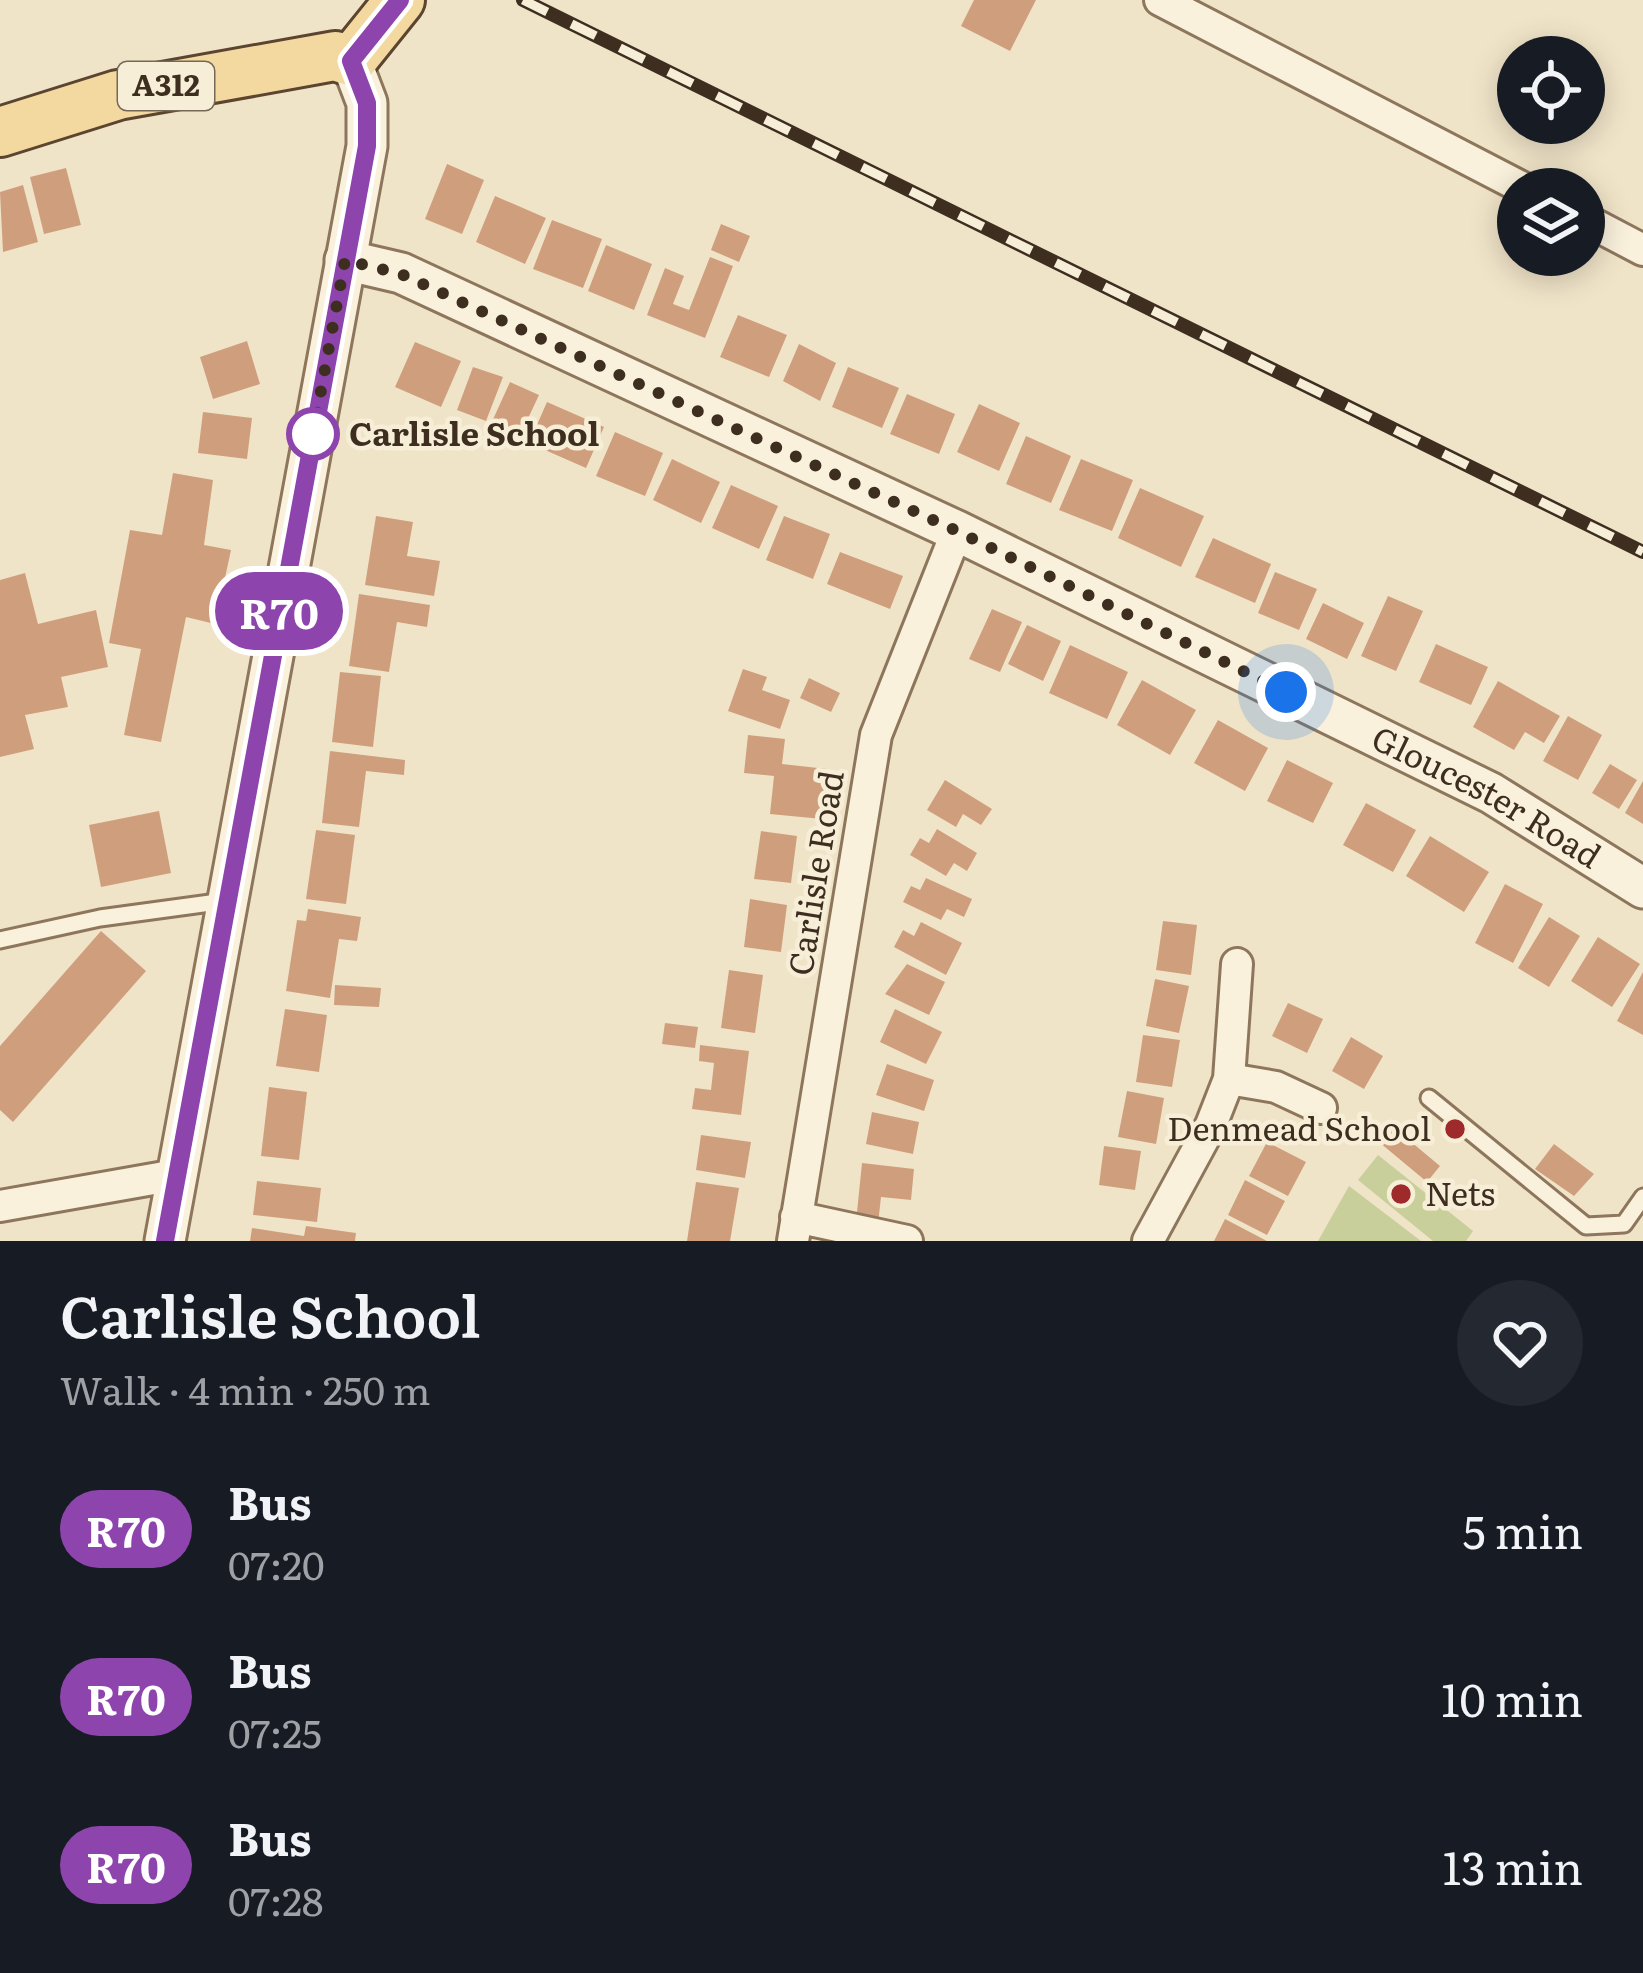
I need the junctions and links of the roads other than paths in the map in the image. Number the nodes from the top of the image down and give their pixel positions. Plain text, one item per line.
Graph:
1 (400, 0) edge
2 (1160, 0) edge
3 (347, 56) junction
4 (0, 132) edge
5 (1497, 175) edge
6 (1605, 230) edge
7 (1643, 250) edge
8 (345, 260) junction
9 (957, 531) junction
10 (1643, 888) edge
11 (228, 900) junction
12 (0, 940) edge
13 (1237, 964) dead end
14 (1228, 1078) junction
15 (1430, 1098) dead end
16 (1321, 1108) dead end
17 (176, 1174) junction
18 (1643, 1197) edge
19 (0, 1206) edge
20 (795, 1229) edge
21 (165, 1241) edge
22 (907, 1241) edge
23 (1148, 1241) edge

1 - 3 main road
2 - 5 street
3 - 4 main road, A312
3 - 8 street
6 - 7 street
8 - 9 street, Gloucester Road
8 - 11 street
9 - 10 street, Gloucester Road
9 - 20 street, Carlisle Road
11 - 12 lane
11 - 17 street
13 - 14 street
14 - 16 street
14 - 23 street
15 - 18 lane
17 - 19 street
17 - 21 street
20 - 22 street

